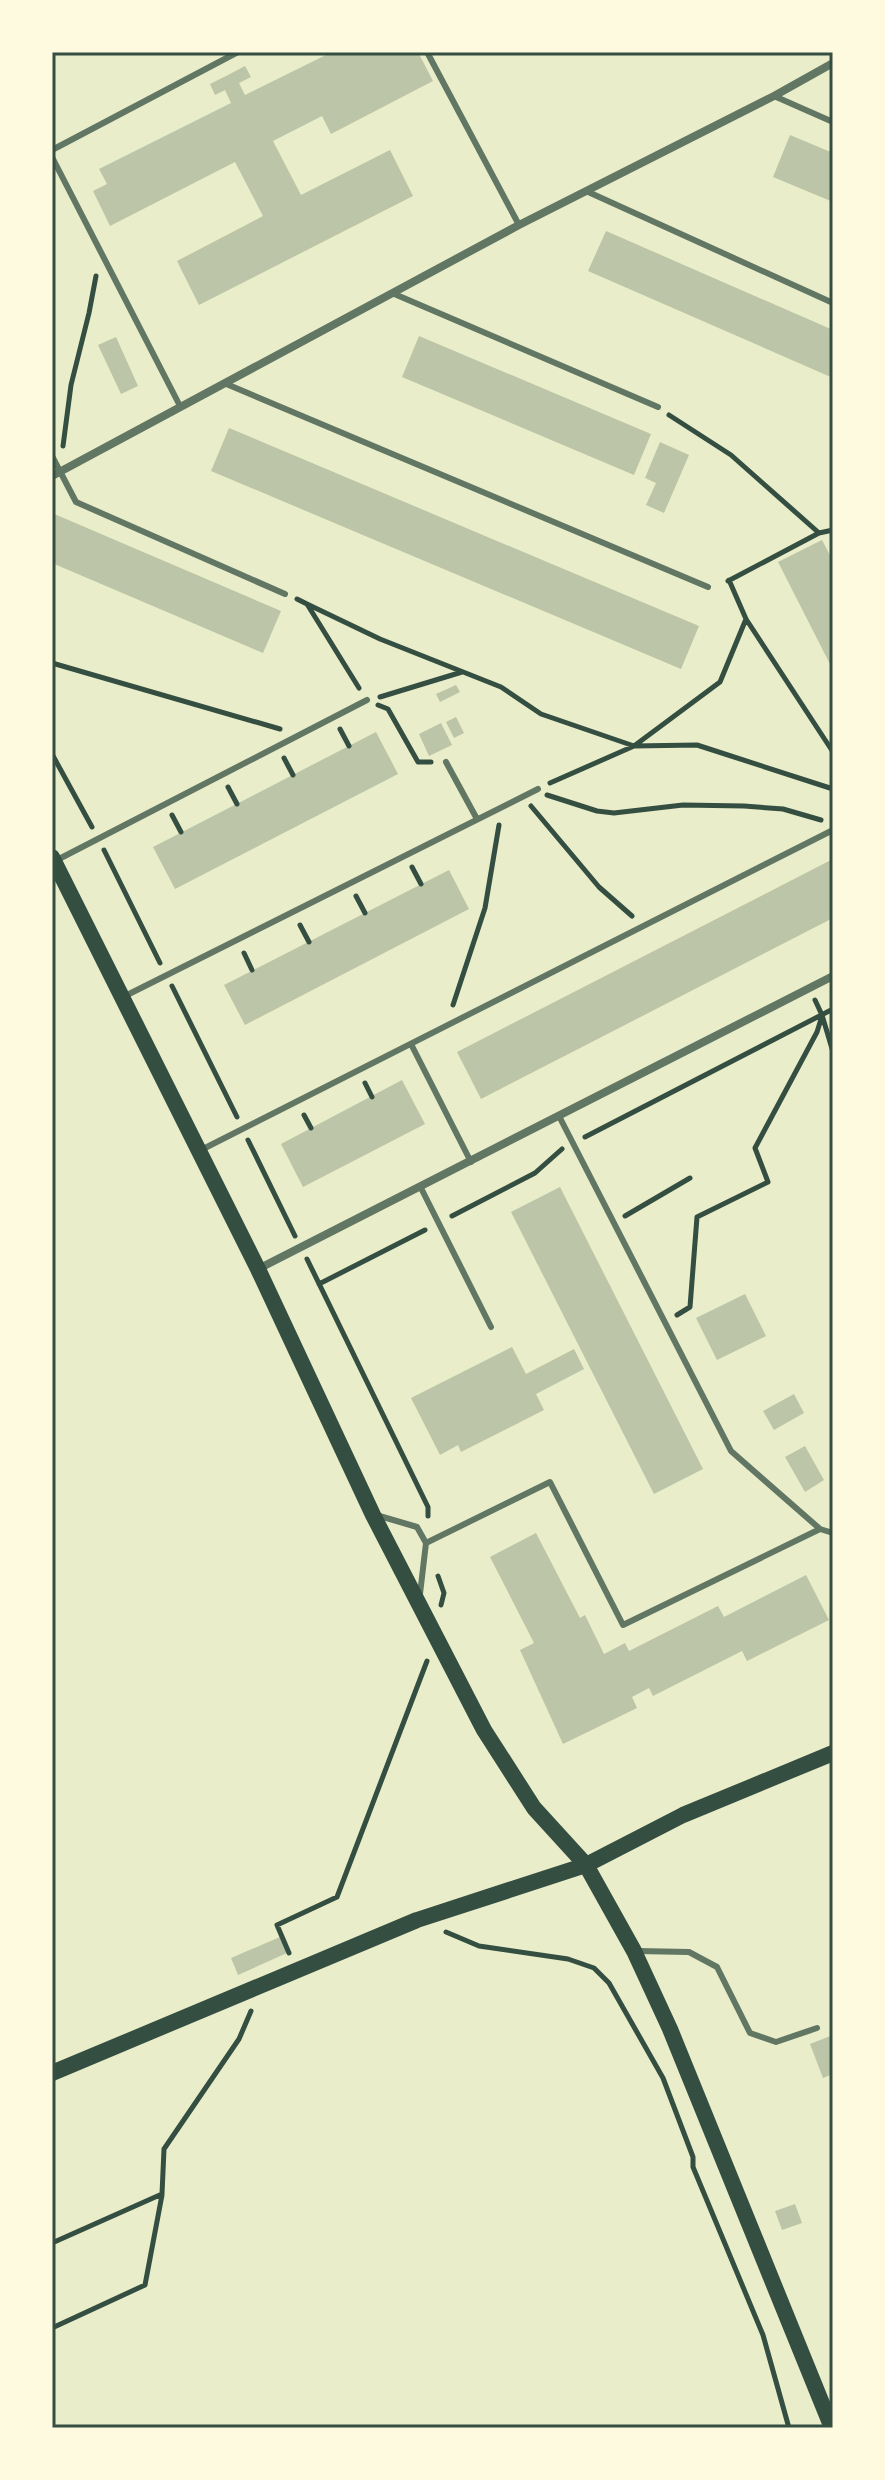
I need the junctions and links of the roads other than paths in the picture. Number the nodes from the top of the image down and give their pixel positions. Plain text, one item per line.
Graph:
1 (238, 52) edge
2 (427, 52) edge
3 (833, 63) edge
4 (774, 96) junction
5 (833, 122) edge
6 (52, 150) edge
7 (52, 157) edge
8 (586, 191) junction
9 (519, 225) junction
10 (392, 293) junction
11 (833, 303) edge
12 (224, 383) junction
13 (180, 406) junction
14 (658, 407) road end
15 (52, 456) edge
16 (56, 473) edge
17 (708, 587) road end
18 (285, 594) road end
19 (367, 700) road end
20 (446, 762) road end
21 (534, 790) road end
22 (477, 819) junction
23 (831, 827) edge
24 (53, 859) edge
25 (833, 976) edge
26 (122, 997) junction
27 (411, 1044) junction
28 (559, 1116) junction
29 (199, 1151) junction
30 (471, 1162) junction
31 (421, 1188) junction
32 (258, 1269) junction
33 (491, 1327) dead end
34 (373, 1515) junction
35 (820, 1529) junction
36 (833, 1533) edge
37 (426, 1543) junction
38 (419, 1602) junction
39 (833, 1753) edge
40 (586, 1865) junction
41 (634, 1951) junction
42 (817, 2028) dead end
43 (52, 2073) edge
44 (832, 2428) edge

1 - 6 lane
2 - 9 lane
3 - 4 street
4 - 5 lane
4 - 8 street
7 - 13 lane
8 - 9 street
8 - 11 lane
9 - 10 street
10 - 12 street
10 - 14 lane
12 - 13 street
12 - 17 lane
13 - 16 street
15 - 16 lane
16 - 18 lane
19 - 24 lane
20 - 22 lane
21 - 22 lane
22 - 26 lane
23 - 27 lane
24 - 26 main road
25 - 28 street
26 - 29 main road
27 - 29 lane
27 - 30 lane
28 - 30 street
28 - 35 lane
29 - 32 main road
30 - 31 street
31 - 32 street
31 - 33 lane
32 - 34 main road
34 - 37 lane
34 - 38 main road
35 - 36 lane
35 - 37 lane
37 - 38 lane
38 - 40 main road
39 - 40 main road
40 - 41 main road
40 - 43 main road
41 - 42 lane
41 - 44 main road

